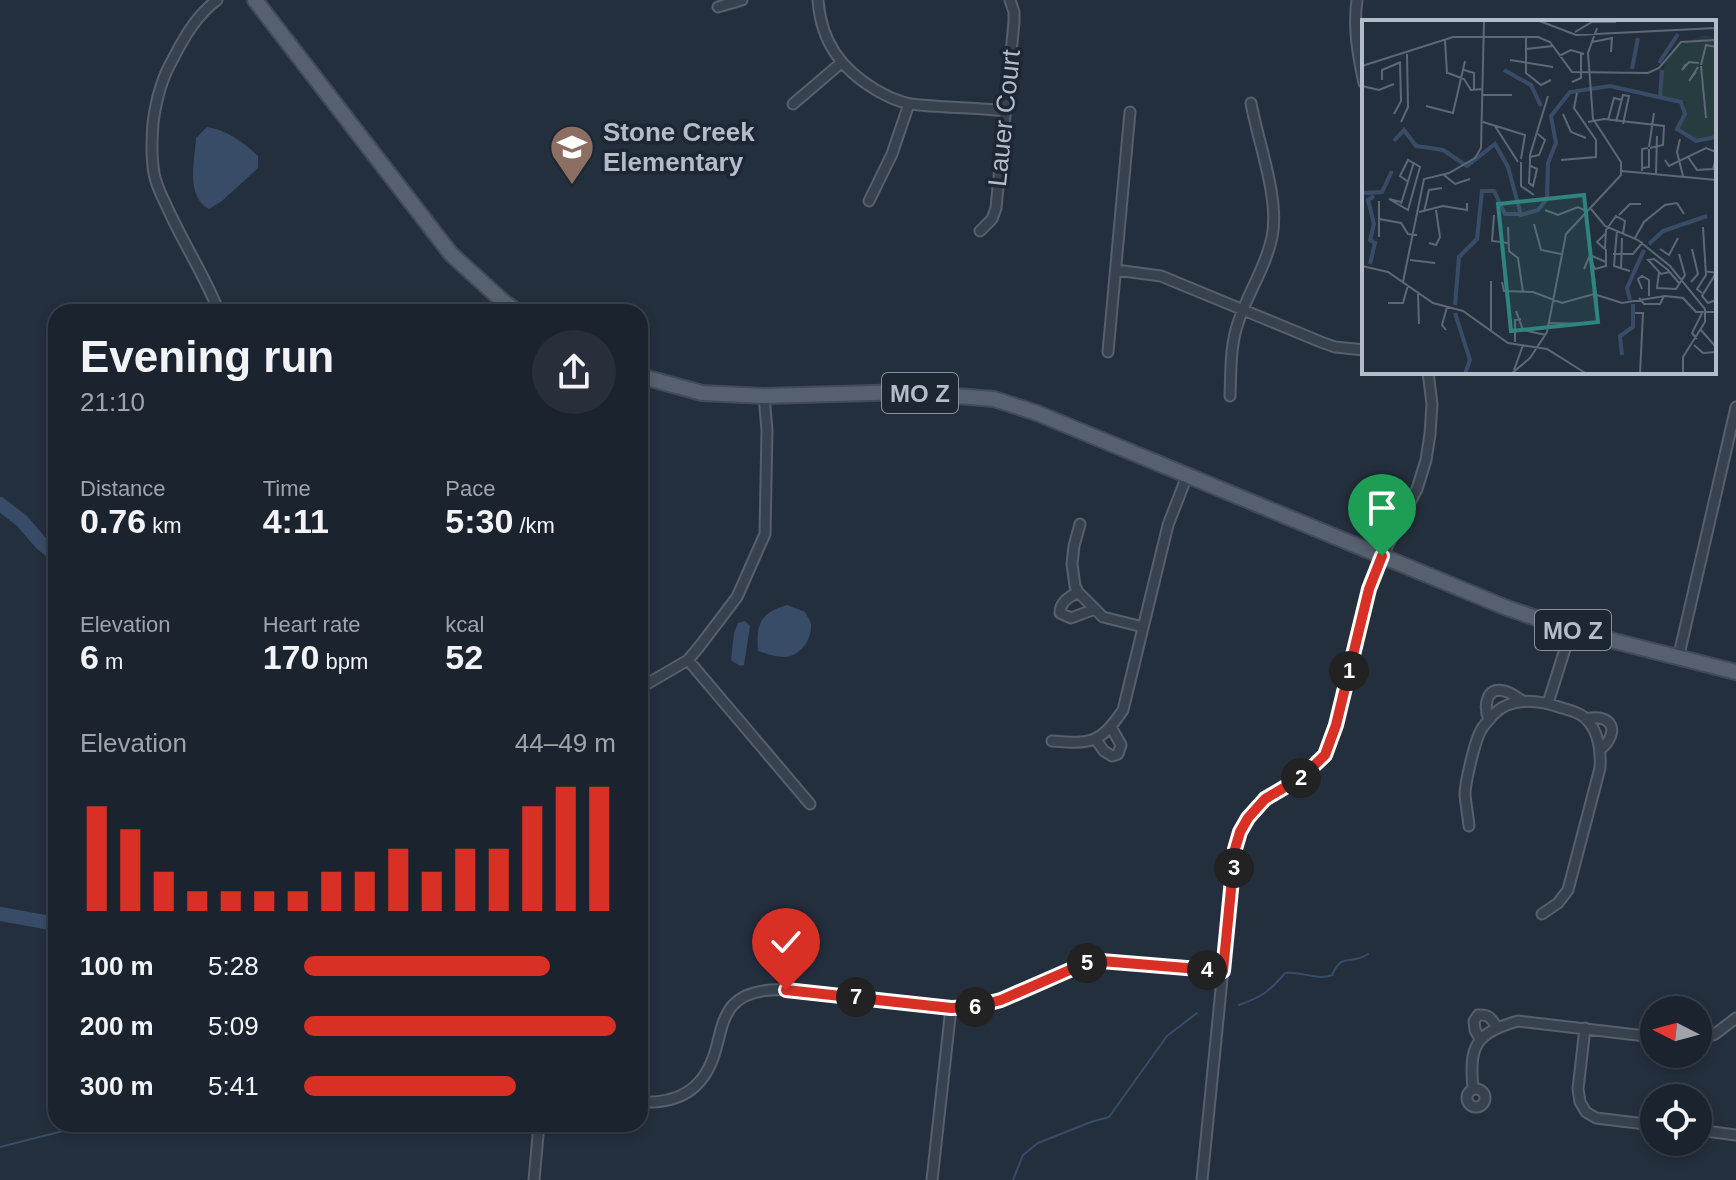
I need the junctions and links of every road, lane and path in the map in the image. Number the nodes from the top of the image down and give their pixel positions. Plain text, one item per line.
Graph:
1 (217, 0) edge
2 (255, 0) edge
3 (742, 0) edge
4 (818, 0) edge
5 (1010, 0) edge
6 (1357, 0) edge
7 (718, 7) dead end
8 (841, 63) junction
9 (1362, 73) edge
10 (1251, 103) dead end
11 (793, 104) dead end
12 (909, 104) junction
13 (1004, 111) junction
14 (1130, 112) dead end
15 (869, 201) dead end
16 (980, 231) dead end
17 (1116, 270) junction
18 (216, 304) edge
19 (506, 304) edge
20 (1243, 310) junction
21 (1362, 350) edge
22 (1108, 352) dead end
23 (1428, 374) edge
24 (648, 378) edge
25 (764, 396) junction
26 (1230, 396) dead end
27 (1736, 407) edge
28 (1187, 476) junction
29 (1080, 524) dead end
30 (1382, 556) junction
31 (1078, 592) junction
32 (1095, 609) junction
33 (1143, 627) junction
34 (1571, 630) junction
35 (1678, 659) junction
36 (688, 660) junction
37 (1736, 672) edge
38 (648, 683) edge
39 (1523, 701) junction
40 (1548, 703) junction
41 (1586, 719) junction
42 (1489, 720) junction
43 (1111, 727) junction
44 (1096, 740) junction
45 (1052, 741) dead end
46 (1601, 749) junction
47 (810, 804) dead end
48 (1469, 826) dead end
49 (1542, 914) dead end
50 (1223, 971) junction
51 (951, 1008) junction
52 (1736, 1018) edge
53 (1497, 1027) junction
54 (1585, 1028) junction
55 (1640, 1035) edge
56 (1712, 1035) edge
57 (1480, 1039) junction
58 (1473, 1089) dead end
59 (648, 1102) edge
60 (1640, 1123) edge
61 (538, 1132) edge
62 (1712, 1132) edge
63 (1736, 1135) edge
64 (534, 1180) edge
65 (932, 1180) edge
66 (1202, 1180) edge

1 - 18 street
2 - 19 main road
3 - 7 street
4 - 8 street
5 - 13 street, Lauer Court
6 - 9 street
8 - 11 street
8 - 12 street
10 - 20 street
12 - 13 street
12 - 15 street
13 - 16 street, Lauer Court
14 - 17 street
17 - 20 street
17 - 22 street
20 - 21 street
20 - 26 street
23 - 30 street
24 - 25 main road, MO Z
25 - 28 main road, MO Z
25 - 36 street
27 - 35 street
28 - 30 main road, MO Z
28 - 33 street
29 - 31 street
30 - 34 main road, MO Z
30 - 50 street
31 - 32 street
31 - 32 street
32 - 33 street
33 - 43 street
34 - 35 main road, MO Z
34 - 40 street
35 - 37 main road, MO Z
36 - 38 street
36 - 47 street
39 - 40 street
39 - 42 street
39 - 42 street
40 - 41 street
41 - 46 street
41 - 46 street
42 - 48 street
43 - 44 street
43 - 44 street
44 - 45 street
46 - 49 street
50 - 51 street
50 - 66 street
51 - 59 street
51 - 65 street
52 - 56 street
53 - 54 street
53 - 57 street
53 - 57 street
54 - 55 street
54 - 60 street
57 - 58 street
61 - 64 street
62 - 63 street

